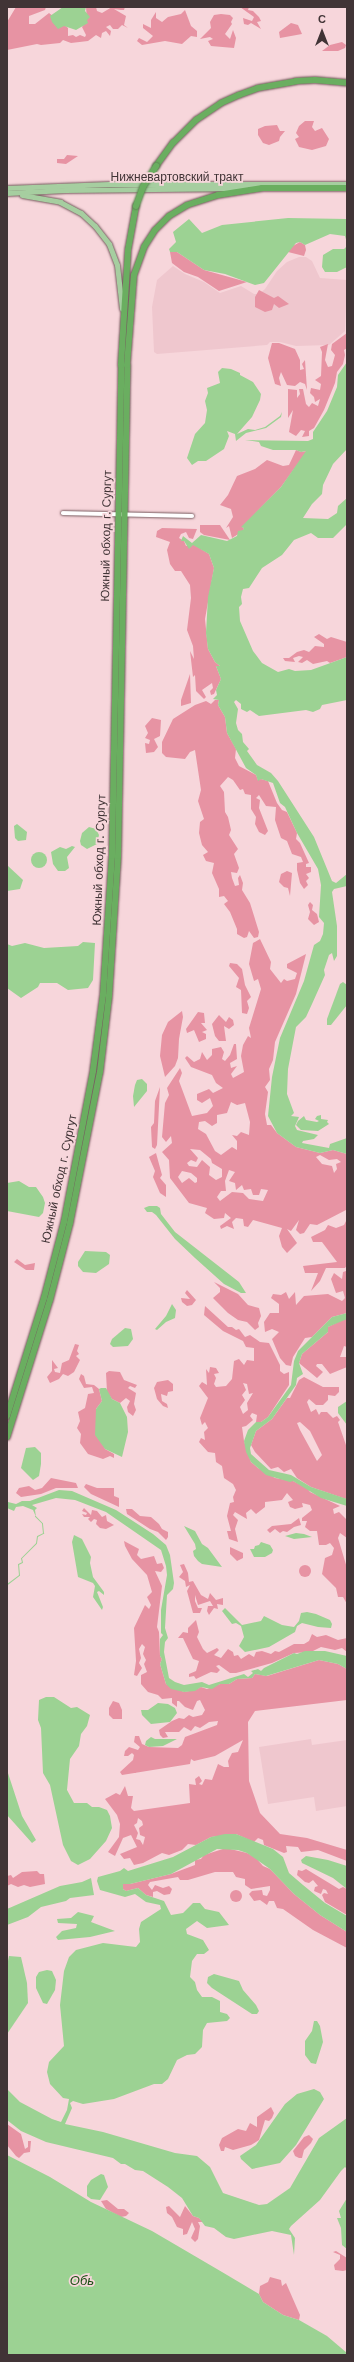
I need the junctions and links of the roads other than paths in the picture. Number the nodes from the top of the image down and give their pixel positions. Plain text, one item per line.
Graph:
1 (347, 83) edge
2 (346, 185) edge
3 (7, 188) edge
4 (262, 188) junction
5 (7, 194) edge
6 (124, 365) junction
7 (63, 513) dead end
8 (121, 514) junction
9 (192, 516) dead end
10 (7, 1416) edge
11 (7, 1437) edge

1 - 6 highway, Южный обход г. Сургут, bridge
2 - 3 main road, Нижневартовский тракт
2 - 4 highway, Нижневартовский тракт
4 - 5 main road, Нижневартовский тракт
4 - 6 highway, Южный обход г. Сургут
5 - 6 main road
6 - 8 highway, Южный обход г. Сургут
7 - 8 street
8 - 9 street
8 - 10 highway, Южный обход г. Сургут
8 - 11 highway, Южный обход г. Сургут

